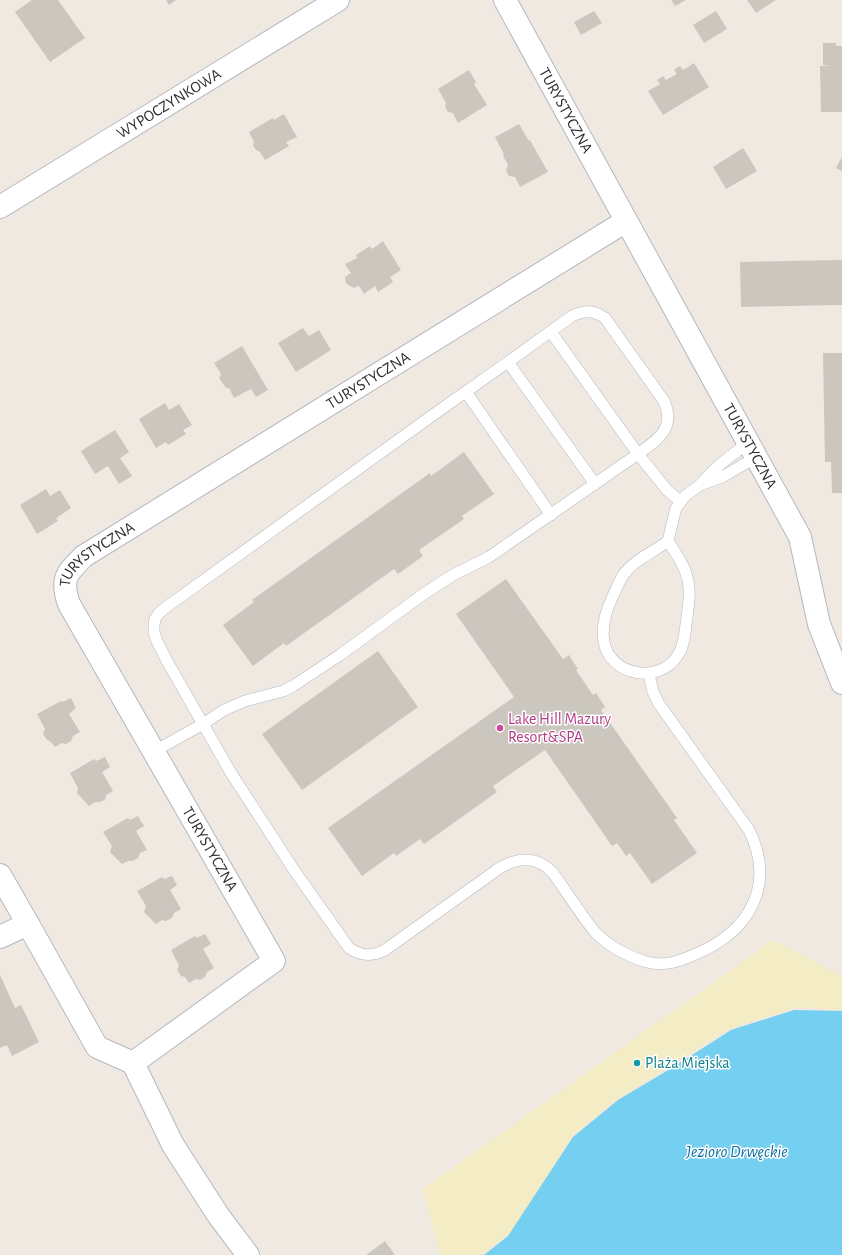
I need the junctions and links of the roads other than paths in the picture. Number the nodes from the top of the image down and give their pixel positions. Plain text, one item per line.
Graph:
1 (338, 0) edge
2 (505, 0) edge
3 (0, 207) edge
4 (626, 221) junction
5 (551, 332) junction
6 (508, 362) junction
7 (466, 392) junction
8 (752, 450) junction
9 (638, 454) junction
10 (595, 484) junction
11 (700, 485) junction
12 (680, 501) junction
13 (551, 515) junction
14 (668, 541) junction
15 (650, 674) junction
16 (842, 683) edge
17 (203, 724) junction
18 (154, 752) junction
19 (0, 875) edge
20 (28, 924) junction
21 (0, 937) edge
22 (133, 1063) junction
23 (248, 1255) edge

1 - 3 street, WYPOCZYNKOWA
2 - 4 street, TURYSTYCZNA
4 - 8 street, TURYSTYCZNA
4 - 18 street, TURYSTYCZNA
5 - 6 lane
5 - 9 lane
5 - 9 lane
6 - 7 lane
6 - 10 lane
7 - 13 lane
7 - 17 lane
8 - 11 lane
8 - 11 lane
8 - 16 street, TURYSTYCZNA
9 - 10 lane
9 - 12 lane
10 - 13 lane
11 - 12 lane
12 - 14 lane
13 - 17 lane
14 - 15 lane
14 - 15 lane
15 - 17 lane
17 - 18 lane
18 - 22 street, TURYSTYCZNA
19 - 20 street
20 - 21 street
20 - 22 street
22 - 23 street

